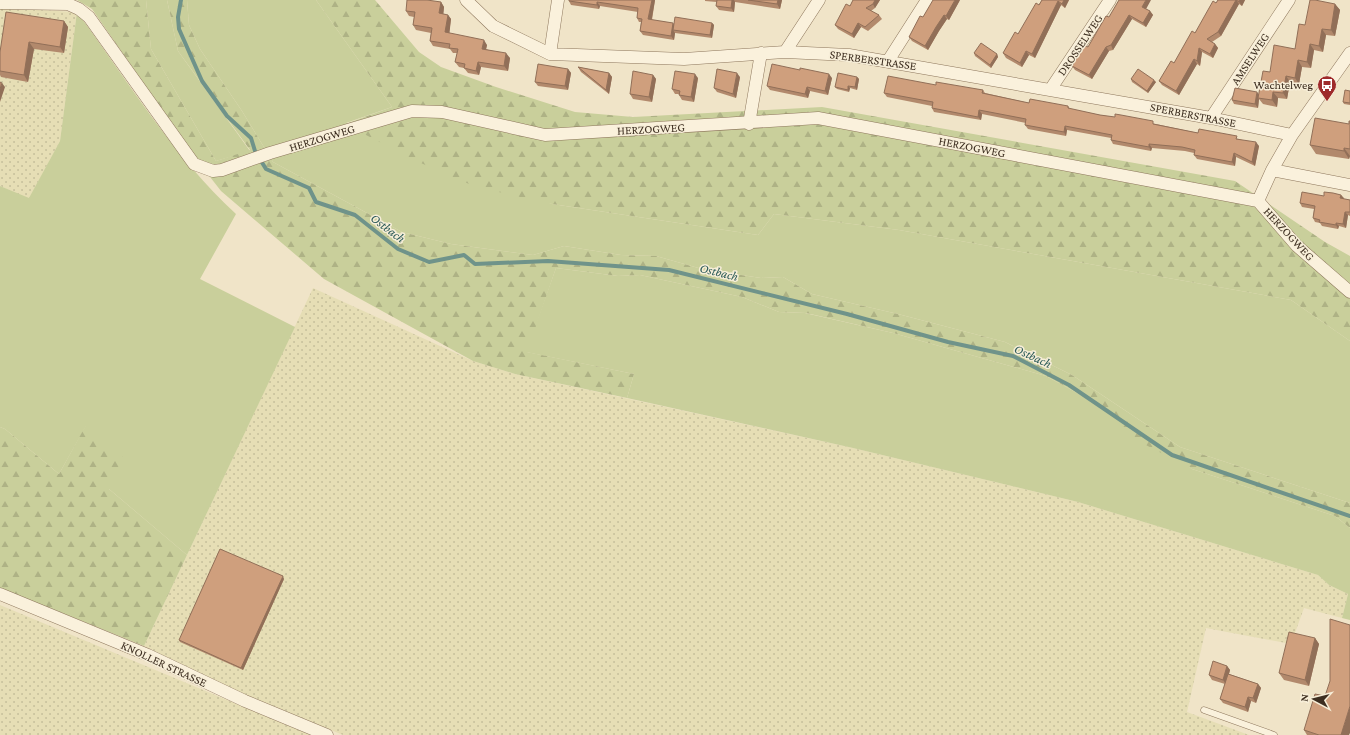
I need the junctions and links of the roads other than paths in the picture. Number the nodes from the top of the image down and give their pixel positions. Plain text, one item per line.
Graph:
1 (466, 0) edge
2 (558, 0) edge
3 (819, 0) edge
4 (927, 0) edge
5 (1110, 0) edge
6 (1289, 0) edge
7 (0, 3) edge
8 (785, 52) junction
9 (760, 53) junction
10 (1350, 53) edge
11 (550, 54) junction
12 (888, 61) junction
13 (1050, 90) junction
14 (1211, 118) junction
15 (749, 124) junction
16 (1292, 135) junction
17 (1272, 170) junction
18 (1350, 185) edge
19 (1258, 201) junction
20 (1350, 292) edge
21 (0, 594) edge
22 (1204, 710) dead end
23 (327, 735) edge
24 (1274, 735) edge

1 - 11 street, SPERBERSTRASSE
2 - 11 street
3 - 8 street
4 - 12 street
5 - 13 street, DROSSELWEG
6 - 14 street, AMSELWEG
7 - 15 street, HERZOGWEG
8 - 9 street, SPERBERSTRASSE
8 - 12 street, SPERBERSTRASSE
9 - 11 street, SPERBERSTRASSE
9 - 15 street
10 - 16 street
12 - 13 street, SPERBERSTRASSE
13 - 14 street, SPERBERSTRASSE
14 - 16 street, SPERBERSTRASSE
15 - 19 street, HERZOGWEG
16 - 17 street
17 - 18 street
17 - 19 street
19 - 20 street, HERZOGWEG
21 - 23 street, KNOLLER STRASSE
22 - 24 lane

